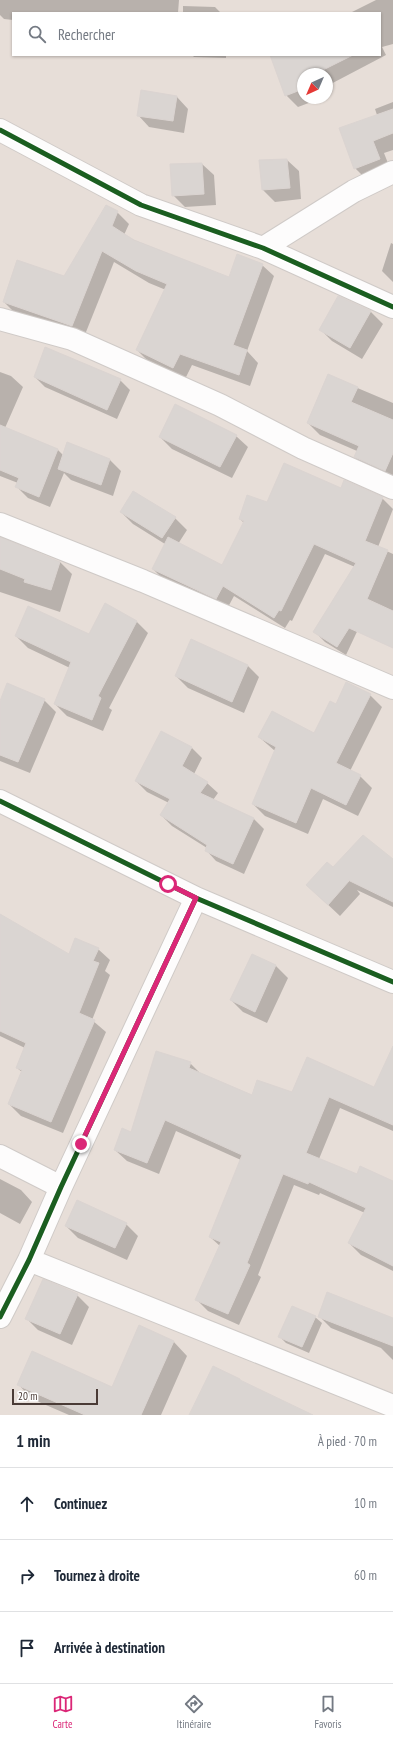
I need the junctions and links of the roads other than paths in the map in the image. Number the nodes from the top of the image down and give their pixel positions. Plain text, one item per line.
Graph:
1 (0, 130) edge
2 (393, 172) edge
3 (263, 248) junction
4 (393, 307) edge
5 (0, 319) edge
6 (393, 488) edge
7 (0, 524) edge
8 (393, 688) edge
9 (0, 801) edge
10 (196, 898) junction
11 (393, 982) edge
12 (0, 1156) edge
13 (61, 1187) junction
14 (29, 1260) junction
15 (0, 1317) edge
16 (393, 1406) edge

1 - 3 street
2 - 3 street
3 - 4 street
5 - 6 street
7 - 8 street
9 - 10 street
10 - 11 street
10 - 13 street
12 - 13 street
13 - 14 street
14 - 15 street
14 - 16 street

